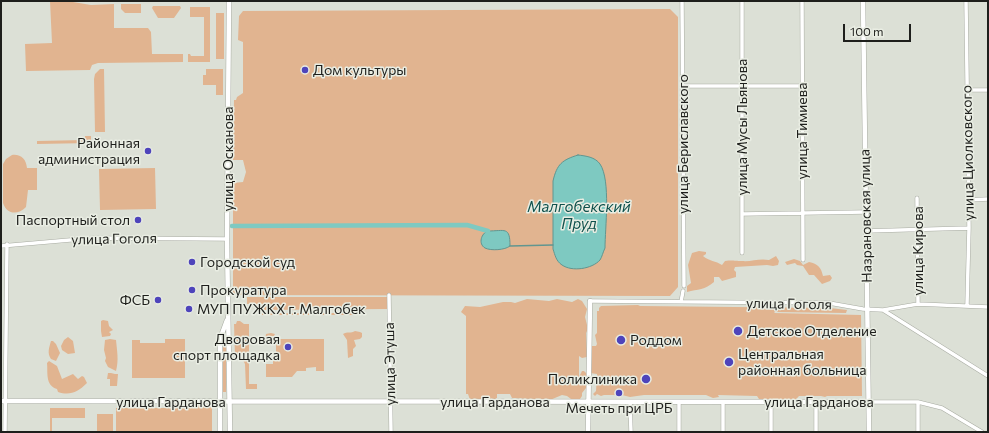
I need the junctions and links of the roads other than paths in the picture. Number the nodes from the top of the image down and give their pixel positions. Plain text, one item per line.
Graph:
1 (229, 1) edge
2 (682, 1) edge
3 (742, 1) edge
4 (802, 1) edge
5 (863, 1) edge
6 (966, 1) edge
7 (742, 85) junction
8 (682, 86) junction
9 (802, 86) junction
10 (968, 90) junction
11 (988, 90) edge
12 (918, 198) dead end
13 (988, 199) edge
14 (968, 200) junction
15 (866, 212) junction
16 (802, 213) junction
17 (742, 214) junction
18 (969, 228) junction
19 (918, 229) junction
20 (866, 231) junction
21 (227, 239) junction
22 (6, 244) junction
23 (1, 246) edge
24 (742, 253) dead end
25 (803, 260) dead end
26 (684, 286) dead end
27 (683, 291) dead end
28 (389, 296) dead end
29 (590, 301) joint
30 (681, 302) junction
31 (918, 304) junction
32 (967, 306) junction
33 (988, 307) edge
34 (868, 310) junction
35 (883, 310) junction
36 (228, 316) junction
37 (988, 376) edge
38 (3, 401) edge
39 (220, 402) junction
40 (229, 402) junction
41 (391, 402) junction
42 (588, 402) junction
43 (630, 402) junction
44 (679, 402) junction
45 (869, 402) junction
46 (918, 402) junction
47 (723, 403) junction
48 (771, 403) junction
49 (816, 403) junction
50 (5, 432) edge
51 (220, 432) edge
52 (230, 432) edge
53 (391, 432) edge
54 (588, 432) edge
55 (631, 432) edge
56 (679, 432) edge
57 (723, 432) edge
58 (771, 432) edge
59 (816, 432) edge
60 (869, 432) edge
61 (918, 432) edge
62 (982, 432) edge

1 - 21 street, улица Осканова
2 - 8 street, улица Бериславского
3 - 7 street, улица Мусы Льянова
4 - 9 street, улица Тимиева
5 - 15 street, Назрановская улица
6 - 10 street, улица Циолковского
7 - 8 street
7 - 9 street
7 - 17 street, улица Мусы Льянова
8 - 26 street, улица Бериславского
9 - 16 street, улица Тимиева
10 - 11 street
10 - 14 street, улица Циолковского
12 - 19 street, улица Кирова
13 - 14 street
14 - 18 street, улица Циолковского
15 - 16 street
15 - 20 street, Назрановская улица
16 - 17 street
16 - 25 street, улица Тимиева
17 - 24 street, улица Мусы Льянова
18 - 19 street
18 - 32 street, улица Циолковского
19 - 20 street
19 - 31 street, улица Кирова
20 - 34 street, Назрановская улица
21 - 22 street, улица Гоголя
21 - 36 street, улица Осканова
22 - 23 street, улица Гоголя
22 - 38 street
27 - 30 street
28 - 41 street, улица Этуша
29 - 30 street, улица Гоголя
29 - 42 street
30 - 34 street, улица Гоголя
31 - 32 street, улица Гоголя
31 - 35 street, улица Гоголя
32 - 33 street, улица Гоголя
34 - 35 street, улица Гоголя
34 - 45 street, Назрановская улица
35 - 37 street
36 - 39 street, улица Осканова
36 - 40 street, улица Осканова
38 - 39 street, улица Гарданова
38 - 50 street
39 - 40 street, улица Гарданова
39 - 51 street, улица Осканова
40 - 41 street, улица Гарданова
40 - 52 street, улица Осканова
41 - 42 street, улица Гарданова
41 - 53 street, улица Этуша
42 - 43 street, улица Гарданова
42 - 54 street
43 - 44 street, улица Гарданова
43 - 55 street
44 - 47 street, улица Гарданова
44 - 56 street
45 - 46 street, улица Гарданова
45 - 49 street, улица Гарданова
45 - 60 street, Назрановская улица
46 - 61 street
46 - 62 street, улица Гарданова
47 - 48 street, улица Гарданова
47 - 57 street
48 - 49 street, улица Гарданова
48 - 58 street
49 - 59 street

